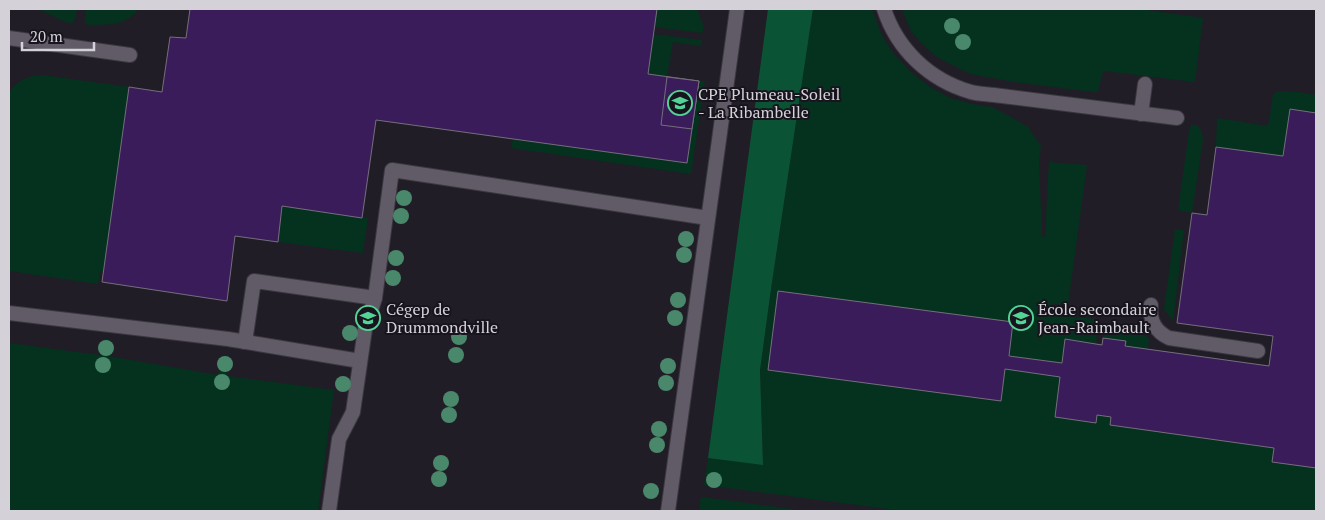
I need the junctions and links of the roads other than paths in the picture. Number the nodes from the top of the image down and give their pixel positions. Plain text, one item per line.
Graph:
1 (736, 9) edge
2 (884, 9) edge
3 (9, 38) edge
4 (130, 55) dead end
5 (1145, 84) dead end
6 (1141, 114) junction
7 (1177, 118) dead end
8 (708, 218) junction
9 (375, 298) junction
10 (1151, 305) dead end
11 (9, 313) edge
12 (245, 342) junction
13 (1258, 352) dead end
14 (360, 361) junction
15 (329, 511) edge
16 (668, 511) edge

1 - 8 lane
2 - 6 lane
3 - 4 lane
5 - 6 lane
6 - 7 lane
8 - 9 lane
8 - 16 lane
9 - 12 lane
9 - 14 lane
10 - 13 lane
11 - 12 lane
12 - 14 lane
14 - 15 lane

